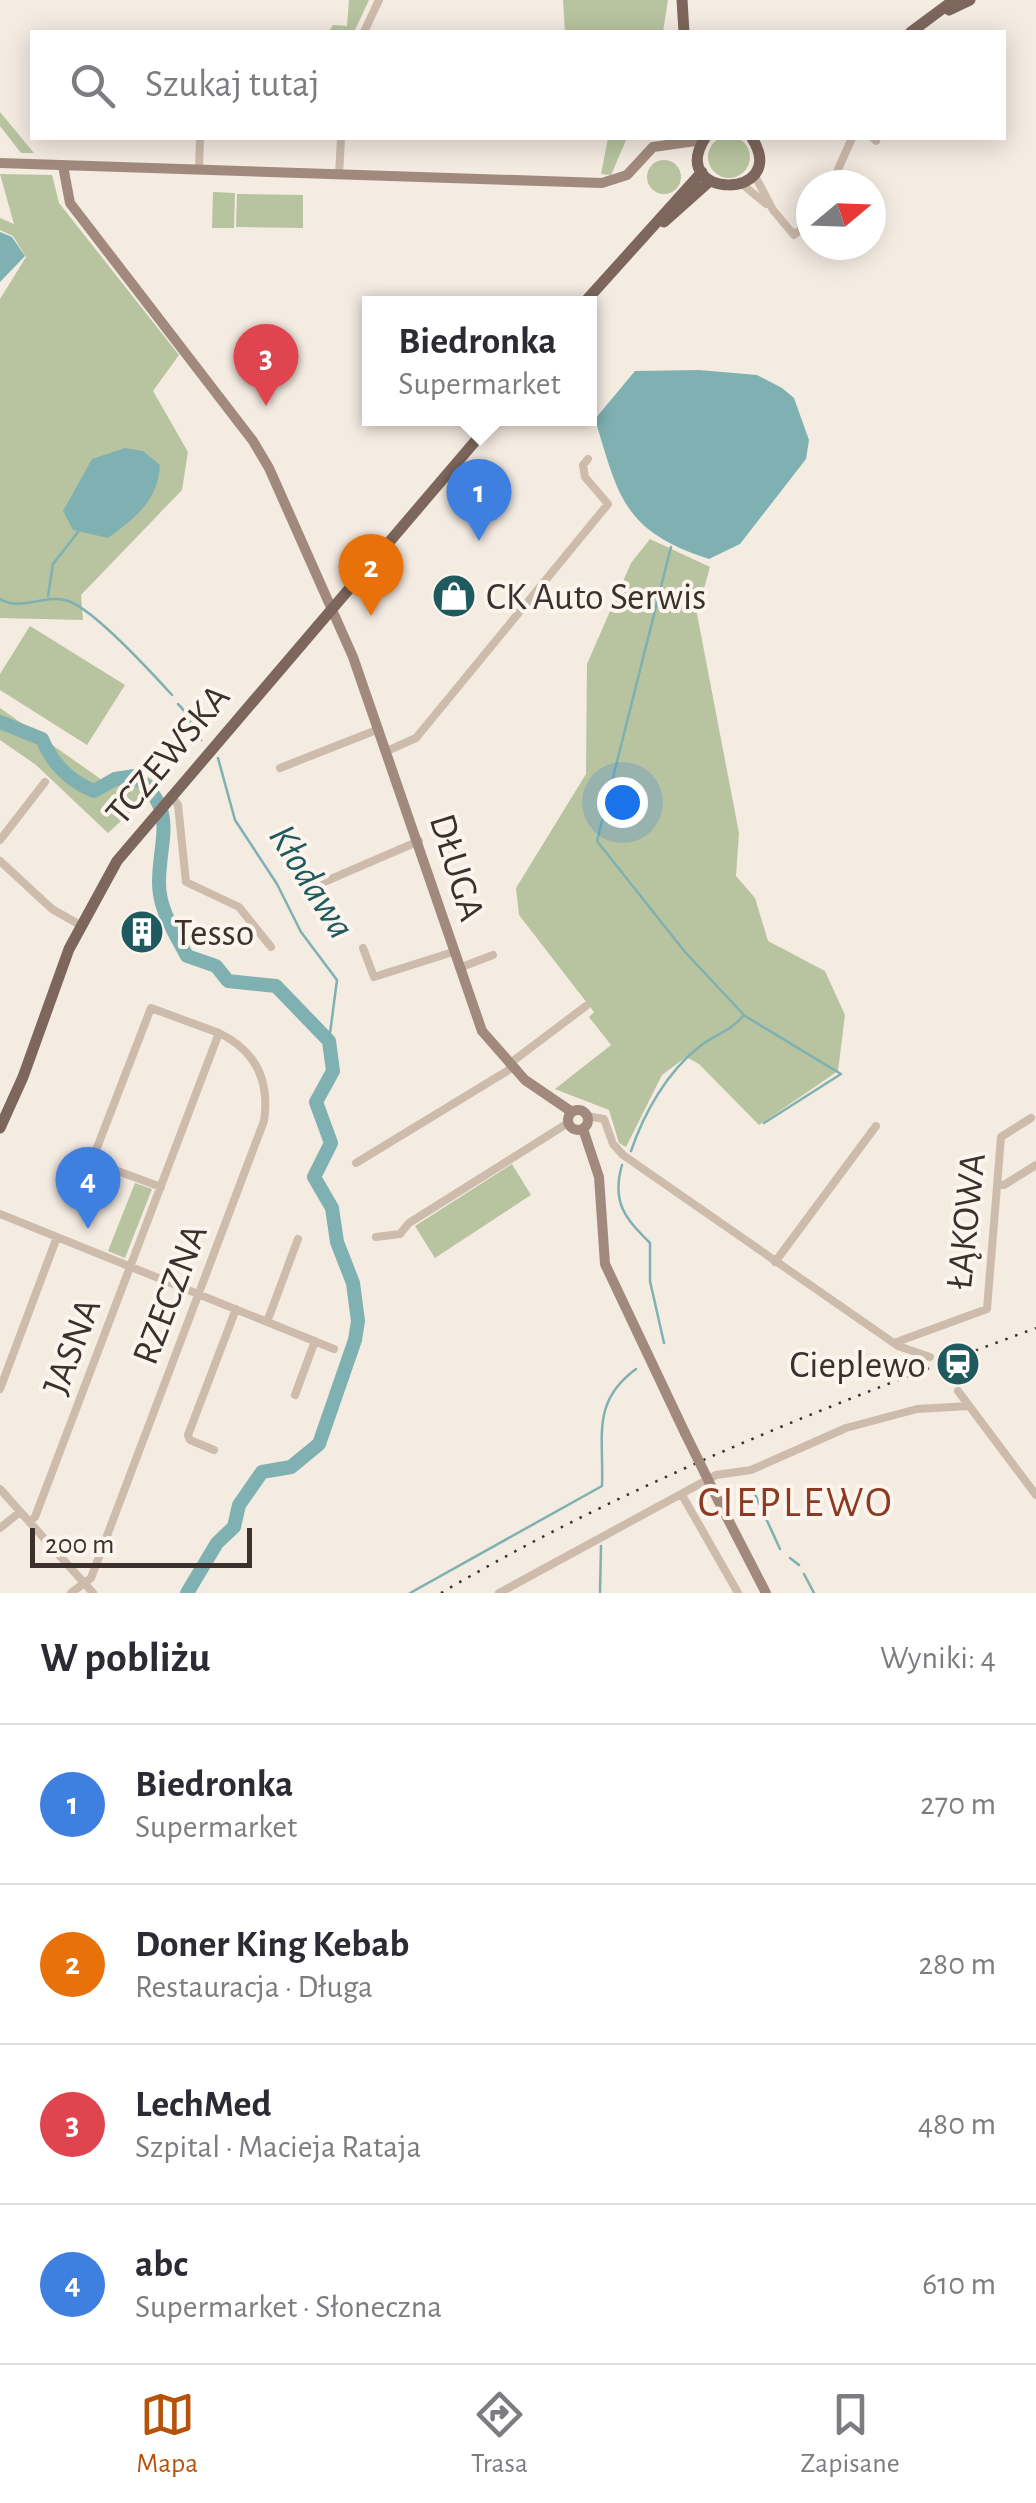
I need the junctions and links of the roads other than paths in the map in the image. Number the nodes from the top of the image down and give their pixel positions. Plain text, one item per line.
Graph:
1 (379, 0) edge
2 (682, 0) edge
3 (954, 0) edge
4 (970, 0) edge
5 (940, 12) junction
6 (365, 30) edge
7 (684, 30) edge
8 (913, 30) edge
9 (200, 140) edge
10 (341, 140) edge
11 (699, 140) edge
12 (704, 140) edge
13 (758, 140) edge
14 (851, 140) edge
15 (672, 145) junction
16 (0, 163) edge
17 (64, 166) junction
18 (199, 170) junction
19 (838, 170) edge
20 (704, 171) junction
21 (754, 173) junction
22 (339, 174) junction
23 (742, 184) junction
24 (773, 210) junction
25 (796, 233) edge
26 (590, 296) edge
27 (597, 299) edge
28 (480, 426) edge
29 (488, 426) edge
30 (588, 459) dead end
31 (410, 514) junction
32 (332, 607) junction
33 (379, 729) junction
34 (388, 750) junction
35 (280, 768) dead end
36 (45, 782) dead end
37 (168, 798) junction
38 (0, 840) edge
39 (419, 841) junction
40 (0, 861) edge
41 (324, 882) dead end
42 (80, 925) junction
43 (270, 947) dead end
44 (363, 948) dead end
45 (453, 952) junction
46 (493, 955) dead end
47 (458, 968) junction
48 (586, 1006) dead end
49 (219, 1033) junction
50 (510, 1066) junction
51 (587, 1116) junction
52 (570, 1118) junction
53 (1031, 1118) dead end
54 (0, 1126) edge
55 (876, 1126) dead end
56 (583, 1130) junction
57 (356, 1163) dead end
58 (1036, 1165) edge
59 (997, 1185) junction
60 (161, 1187) junction
61 (0, 1214) edge
62 (57, 1237) junction
63 (376, 1237) dead end
64 (298, 1239) dead end
65 (775, 1262) junction
66 (131, 1265) junction
67 (199, 1294) junction
68 (236, 1309) junction
69 (268, 1322) junction
70 (315, 1342) junction
71 (894, 1344) junction
72 (334, 1350) dead end
73 (930, 1357) dead end
74 (0, 1388) edge
75 (958, 1391) dead end
76 (295, 1395) dead end
77 (969, 1406) junction
78 (214, 1450) dead end
79 (1036, 1473) edge
80 (1025, 1480) junction
81 (0, 1489) edge
82 (682, 1495) junction
83 (1036, 1495) edge
84 (20, 1512) junction
85 (29, 1522) junction
86 (0, 1528) edge
87 (84, 1584) junction
88 (72, 1593) edge
89 (94, 1593) edge
90 (500, 1593) edge
91 (738, 1593) edge
92 (766, 1593) edge

1 - 6 street
2 - 7 main road
3 - 5 main road
4 - 5 main road
5 - 8 main road
9 - 18 street
10 - 22 street
11 - 15 street
12 - 20 main road
13 - 21 main road
14 - 19 street
15 - 20 street
15 - 22 street
16 - 17 street
17 - 18 street
17 - 32 street, DŁUGA
18 - 22 street
20 - 23 main road
20 - 26 main road
20 - 27 main road
21 - 23 main road
21 - 24 street
23 - 24 street
24 - 25 street
28 - 31 main road, TCZEWSKA
29 - 31 main road, TCZEWSKA
30 - 34 street
31 - 32 main road, TCZEWSKA
32 - 33 street, DŁUGA
32 - 37 main road, TCZEWSKA
33 - 34 street, DŁUGA
33 - 35 street
34 - 39 street, DŁUGA
36 - 38 street
37 - 42 main road, TCZEWSKA
37 - 43 street
39 - 41 street
39 - 45 street, DŁUGA
40 - 42 street
42 - 54 main road, TCZEWSKA
44 - 45 street
45 - 47 street, DŁUGA
46 - 47 street
47 - 50 street, DŁUGA
48 - 50 street
49 - 60 street, JASNA
49 - 60 street
49 - 67 street, RZECZNA
50 - 52 street, DŁUGA
50 - 57 street
51 - 52 street, DŁUGA
51 - 56 street
51 - 65 street
52 - 56 street, DŁUGA
52 - 63 street
53 - 59 street, ŁĄKOWA
55 - 65 street
56 - 92 street, bridge
58 - 59 street
59 - 71 street, ŁĄKOWA
60 - 66 street, JASNA
61 - 62 street
62 - 66 street
62 - 74 street
64 - 69 street
65 - 71 street
66 - 67 street
66 - 85 street, JASNA
67 - 68 street
67 - 87 street, RZECZNA
68 - 69 street
68 - 78 street
69 - 70 street
70 - 72 street
70 - 76 street
71 - 73 street
75 - 77 street
77 - 80 street
77 - 82 street
79 - 80 street
80 - 83 street
81 - 84 street
82 - 90 street
82 - 91 street
84 - 85 street
84 - 86 street
85 - 87 street
87 - 88 street
87 - 89 street

